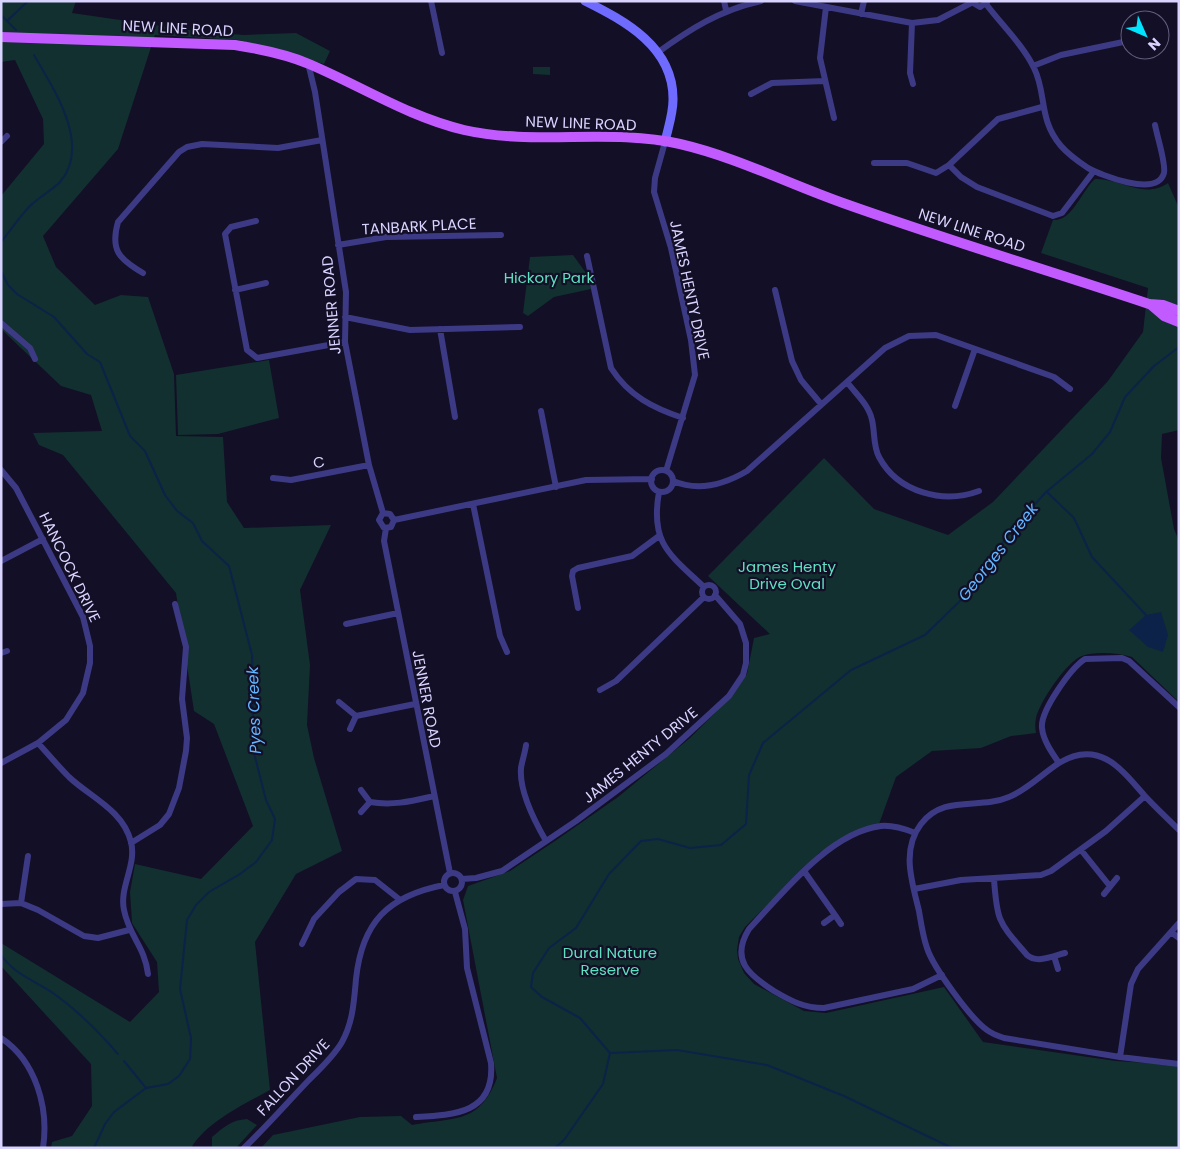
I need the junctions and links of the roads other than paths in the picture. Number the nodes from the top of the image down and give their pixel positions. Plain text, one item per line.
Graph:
1 (431, 1) edge
2 (585, 1) edge
3 (724, 1) edge
4 (760, 1) edge
5 (795, 1) edge
6 (864, 1) edge
7 (970, 2) edge
8 (987, 3) edge
9 (826, 7) junction
10 (726, 10) junction
11 (861, 14) junction
12 (912, 23) junction
13 (1, 37) edge
14 (1120, 43) edge
15 (442, 53) dead end
16 (657, 53) junction
17 (308, 63) junction
18 (1033, 66) junction
19 (824, 81) junction
20 (913, 84) dead end
21 (751, 94) dead end
22 (1042, 107) junction
23 (834, 118) dead end
24 (1155, 125) dead end
25 (7, 136) dead end
26 (322, 140) junction
27 (1, 142) edge
28 (665, 142) junction
29 (874, 163) dead end
30 (949, 165) junction
31 (1094, 171) junction
32 (256, 221) dead end
33 (502, 235) dead end
34 (338, 245) junction
35 (587, 256) dead end
36 (143, 273) dead end
37 (266, 283) dead end
38 (235, 290) junction
39 (775, 290) dead end
40 (1149, 304) junction
41 (1179, 311) edge
42 (1161, 313) junction
43 (345, 317) junction
44 (1179, 317) edge
45 (1179, 322) edge
46 (1, 323) edge
47 (520, 327) dead end
48 (440, 329) junction
49 (345, 342) junction
50 (975, 350) junction
51 (35, 359) dead end
52 (847, 382) junction
53 (1070, 390) dead end
54 (821, 404) junction
55 (955, 406) dead end
56 (542, 411) dead end
57 (456, 417) dead end
58 (684, 418) junction
59 (369, 465) junction
60 (1, 470) edge
61 (666, 471) junction
62 (273, 478) dead end
63 (652, 479) junction
64 (673, 482) junction
65 (556, 487) junction
66 (979, 491) dead end
67 (659, 492) junction
68 (473, 504) junction
69 (383, 514) junction
70 (394, 520) junction
71 (386, 528) junction
72 (659, 536) junction
73 (43, 539) junction
74 (1, 561) edge
75 (704, 587) junction
76 (715, 596) junction
77 (704, 597) junction
78 (175, 604) dead end
79 (578, 608) dead end
80 (398, 613) junction
81 (346, 624) dead end
82 (507, 652) dead end
83 (600, 690) dead end
84 (339, 702) dead end
85 (416, 704) junction
86 (1179, 707) edge
87 (356, 716) junction
88 (350, 729) dead end
89 (38, 742) junction
90 (526, 746) dead end
91 (1, 763) edge
92 (1059, 763) junction
93 (361, 790) dead end
94 (434, 796) junction
95 (1145, 796) junction
96 (370, 802) junction
97 (361, 812) dead end
98 (1179, 830) edge
99 (915, 833) junction
100 (546, 841) junction
101 (131, 843) junction
102 (1081, 850) junction
103 (28, 856) dead end
104 (804, 871) junction
105 (450, 873) junction
106 (1117, 878) dead end
107 (462, 879) junction
108 (994, 879) junction
109 (444, 885) junction
110 (1109, 885) junction
111 (914, 889) junction
112 (455, 892) junction
113 (1104, 894) dead end
114 (399, 899) junction
115 (21, 903) junction
116 (1, 904) edge
117 (835, 915) junction
118 (824, 923) dead end
119 (1179, 923) edge
120 (841, 924) dead end
121 (129, 930) junction
122 (1171, 932) junction
123 (1179, 938) edge
124 (302, 944) dead end
125 (1065, 953) dead end
126 (1054, 956) junction
127 (1058, 970) dead end
128 (148, 974) dead end
129 (942, 975) junction
130 (1, 1038) edge
131 (1120, 1057) junction
132 (1179, 1064) edge
133 (416, 1117) dead end
134 (43, 1148) edge
135 (244, 1148) edge

1 - 15 street
2 - 16 street
3 - 10 street
4 - 10 street
5 - 9 street
6 - 11 street
7 - 8 street
7 - 12 street
8 - 18 street
9 - 11 street
9 - 19 street
10 - 16 street
11 - 12 street
12 - 20 street
13 - 17 main road, NEW LINE ROAD
14 - 18 street
16 - 28 street
17 - 26 street, JENNER ROAD
17 - 28 main road, NEW LINE ROAD
18 - 22 street
19 - 21 street
19 - 23 street
22 - 30 street
22 - 31 street
24 - 31 street
25 - 27 street
26 - 34 street, JENNER ROAD
26 - 36 street
28 - 40 main road, NEW LINE ROAD
28 - 58 street, JAMES HENTY DRIVE
29 - 30 street
30 - 31 street
32 - 38 street
33 - 34 street, TANBARK PLACE
34 - 43 street, JENNER ROAD
35 - 58 street
37 - 38 street
38 - 49 street
39 - 54 street
40 - 41 main road, NEW LINE ROAD
40 - 42 main road, NEW LINE ROAD
42 - 44 street
42 - 45 main road, NEW LINE ROAD
43 - 48 street
43 - 49 street, JENNER ROAD
46 - 51 street
47 - 48 street
48 - 57 street
49 - 59 street, JENNER ROAD
50 - 52 street
50 - 53 street
50 - 55 street
52 - 54 street
52 - 66 street
54 - 64 street
56 - 65 street
58 - 61 street, JAMES HENTY DRIVE
59 - 62 street, C
59 - 69 street, JENNER ROAD
60 - 73 street, HANCOCK DRIVE
61 - 63 street
61 - 64 street
63 - 65 street
63 - 67 street
64 - 67 street
65 - 68 street
67 - 72 street
68 - 70 street
68 - 82 street
69 - 70 street
69 - 71 street
70 - 71 street
71 - 80 street, JENNER ROAD
72 - 75 street
72 - 79 street
73 - 74 street
73 - 89 street, HANCOCK DRIVE
75 - 76 street
75 - 77 street
76 - 77 street
76 - 100 street, JAMES HENTY DRIVE
77 - 83 street
78 - 101 street
80 - 81 street
80 - 85 street, JENNER ROAD
84 - 87 street
85 - 87 street
85 - 94 street, JENNER ROAD
86 - 92 street
87 - 88 street
89 - 91 street, HANCOCK DRIVE
89 - 101 street
90 - 100 street
92 - 95 street
92 - 99 street
93 - 96 street
94 - 96 street
94 - 105 street, JENNER ROAD
95 - 98 street
95 - 102 street
96 - 97 street
99 - 104 street
99 - 111 street
100 - 107 street, JAMES HENTY DRIVE
101 - 121 street
102 - 108 street
102 - 110 street
103 - 115 street
104 - 117 street
104 - 129 street
105 - 107 street
105 - 109 street
106 - 110 street
107 - 112 street
108 - 111 street
108 - 126 street
109 - 112 street
109 - 114 street, FALLON DRIVE
110 - 113 street
111 - 129 street
112 - 133 street
114 - 124 street
114 - 135 street, FALLON DRIVE
115 - 116 street
115 - 121 street
117 - 118 street
117 - 120 street
119 - 122 street
121 - 128 street
122 - 123 street
122 - 131 street
125 - 126 street
126 - 127 street
129 - 131 street
130 - 134 street
131 - 132 street

